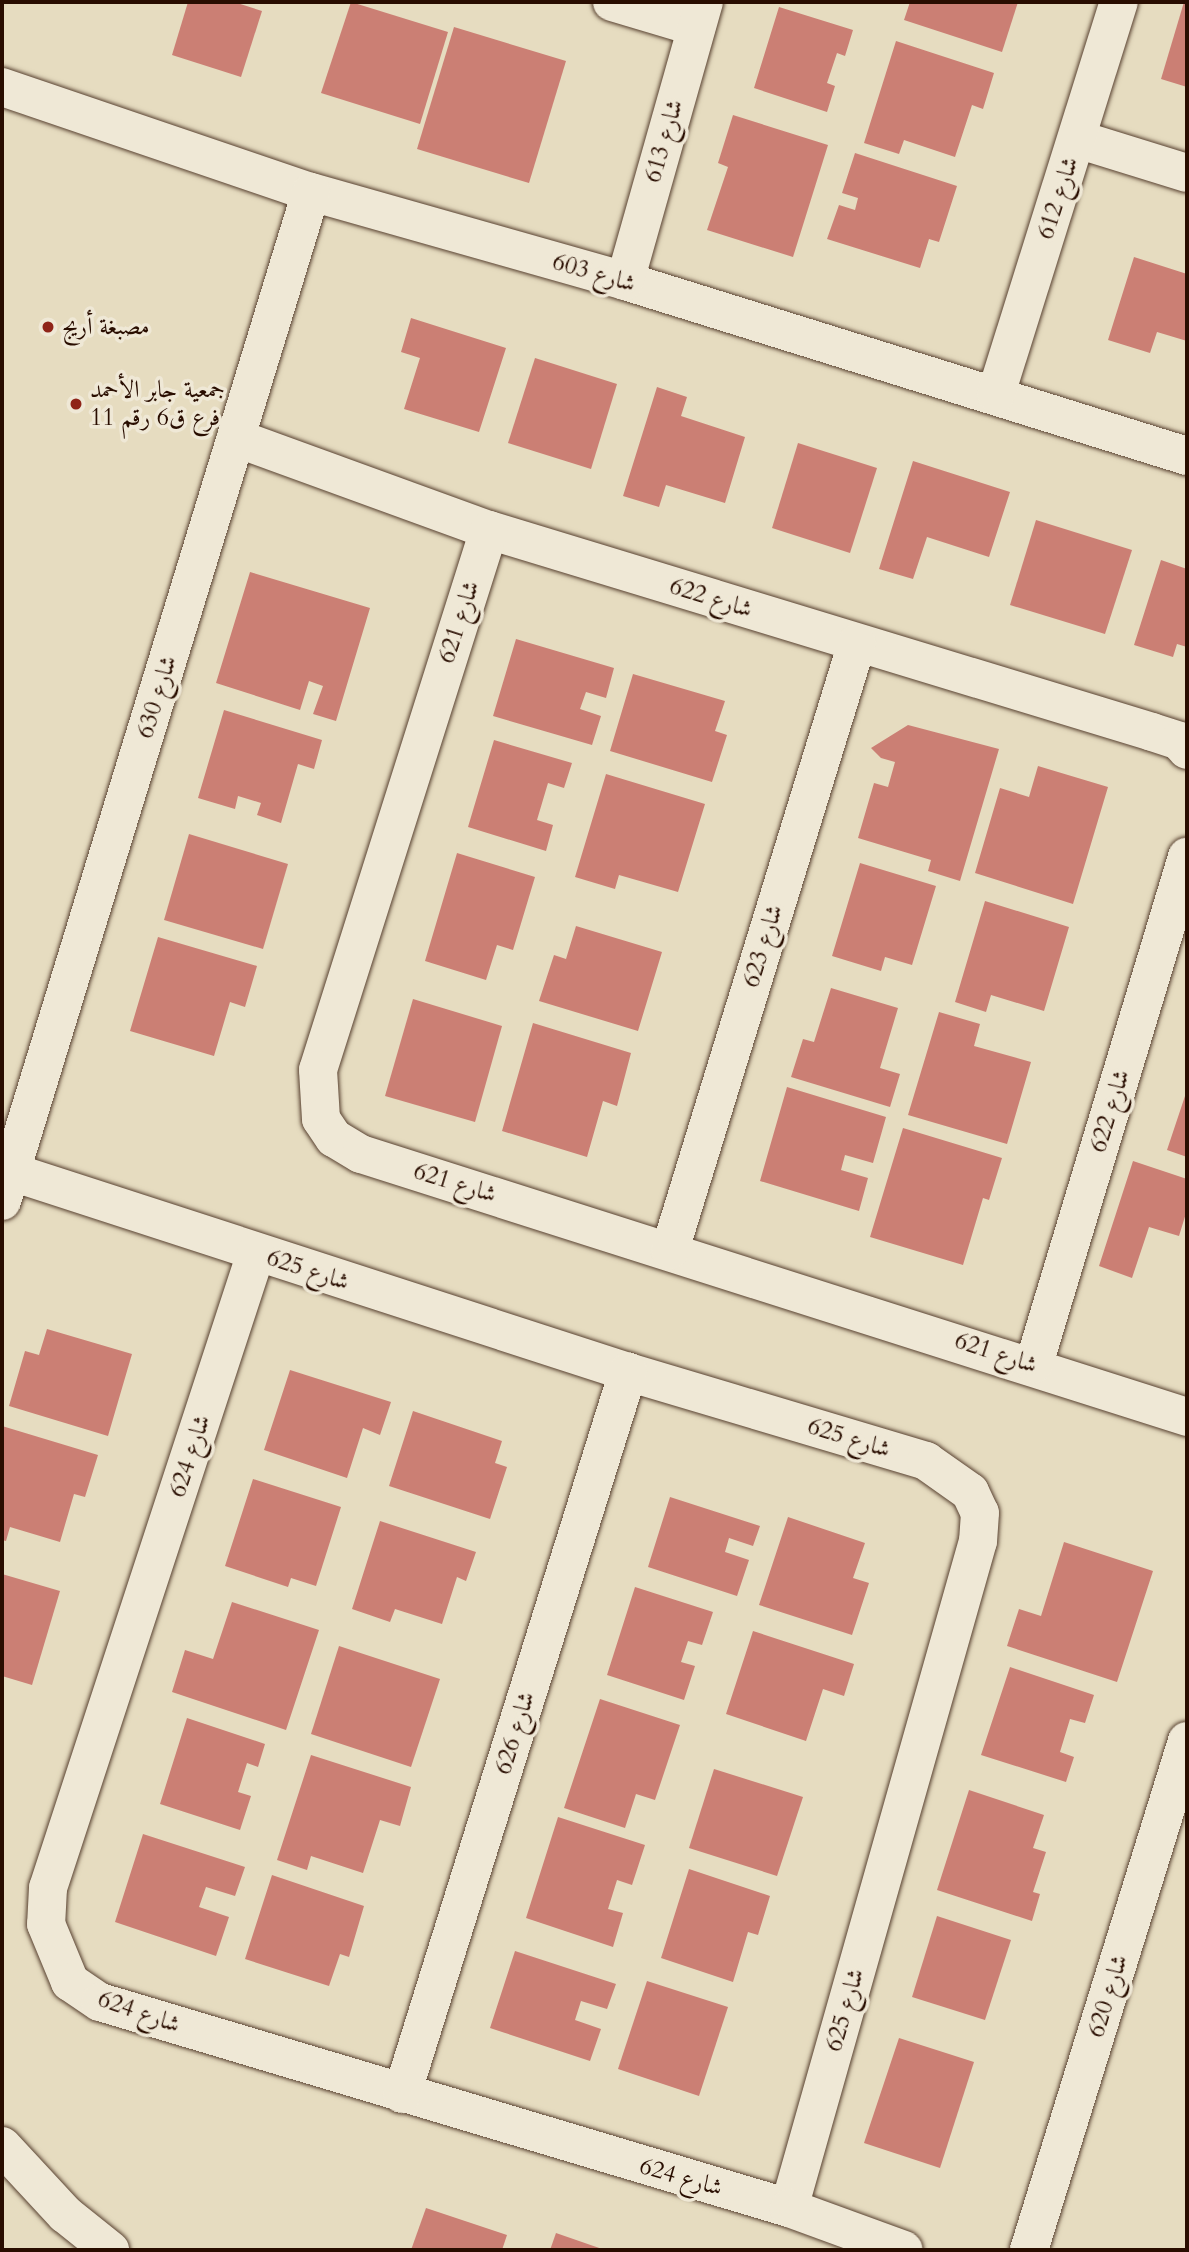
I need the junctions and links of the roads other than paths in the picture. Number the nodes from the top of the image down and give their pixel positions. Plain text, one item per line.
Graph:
1 (612, 2) edge
2 (1119, 2) edge
3 (700, 14) edge
4 (2, 87) edge
5 (1077, 139) junction
6 (1187, 173) edge
7 (311, 192) junction
8 (625, 281) junction
9 (996, 394) junction
10 (236, 438) junction
11 (1187, 456) edge
12 (488, 530) junction
13 (856, 643) junction
14 (1187, 750) edge
15 (1187, 858) edge
16 (7, 1186) edge
17 (670, 1250) junction
18 (256, 1253) junction
19 (1034, 1364) junction
20 (628, 1373) junction
21 (1187, 1417) edge
22 (1186, 1747) edge
23 (402, 2094) junction
24 (2, 2146) edge
25 (789, 2208) junction
26 (110, 2250) edge
27 (904, 2250) edge
28 (1029, 2250) edge

1 - 3 street
2 - 5 street, شارع 612
3 - 8 street, شارع 613
4 - 7 street, شارع 603
5 - 6 street
5 - 9 street, شارع 612
7 - 8 street, شارع 603
7 - 10 street, شارع 630
8 - 9 street, شارع 603
9 - 11 street, شارع 603
10 - 12 street, شارع 622
10 - 16 street, شارع 630
12 - 13 street, شارع 622
12 - 17 street, شارع 621
13 - 14 street, شارع 622
13 - 17 street, شارع 623
15 - 19 street, شارع 622
16 - 18 street, شارع 625
17 - 19 street, شارع 621
18 - 20 street, شارع 625
18 - 23 street, شارع 624
19 - 21 street, شارع 621
20 - 23 street, شارع 626
20 - 25 street, شارع 625
22 - 28 street, شارع 620
23 - 25 street, شارع 624
24 - 26 street
25 - 27 street, شارع 624

